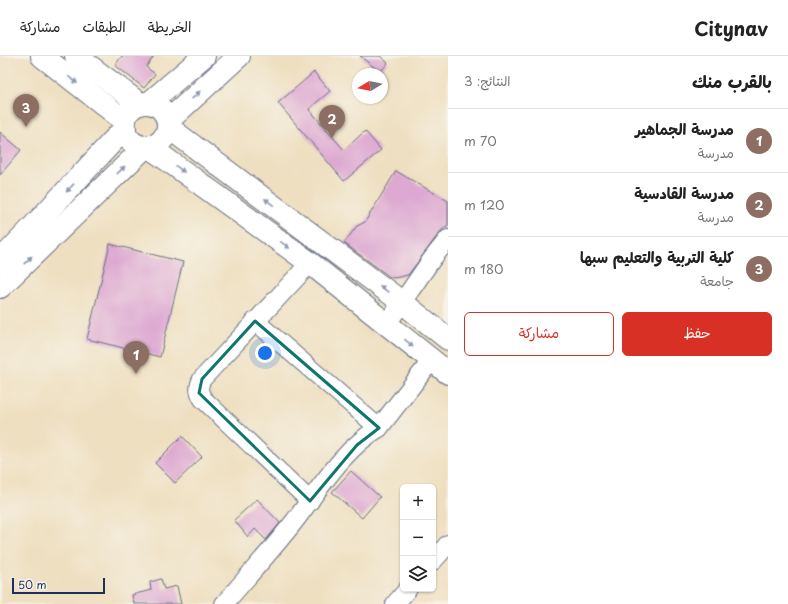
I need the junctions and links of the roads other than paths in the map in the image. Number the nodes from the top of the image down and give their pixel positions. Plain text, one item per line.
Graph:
1 (42, 56) edge
2 (76, 56) edge
3 (204, 56) edge
4 (239, 56) edge
5 (144, 103) junction
6 (168, 124) junction
7 (125, 125) junction
8 (146, 146) junction
9 (448, 239) edge
10 (0, 261) edge
11 (310, 263) junction
12 (0, 287) edge
13 (403, 303) junction
14 (256, 320) junction
15 (387, 324) junction
16 (448, 339) edge
17 (440, 367) edge
18 (379, 428) junction
19 (310, 501) junction
20 (448, 544) edge
21 (436, 558) edge
22 (405, 592) edge
23 (224, 604) edge
24 (395, 604) edge

1 -> 7 main road
2 - 5 main road
3 - 5 main road
6 -> 4 main road
5 - 6 main road
5 - 7 main road
6 - 8 main road
13 -> 6 main road
7 - 8 main road
7 -> 10 main road
8 -> 11 main road
12 -> 8 main road
9 - 13 street
11 - 14 street
11 - 15 main road
13 - 15 street
13 - 16 main road
14 - 18 street
14 - 19 street
15 -> 17 main road
17 - 18 street
18 - 19 street
19 - 23 street
20 - 21 street
22 - 24 street

